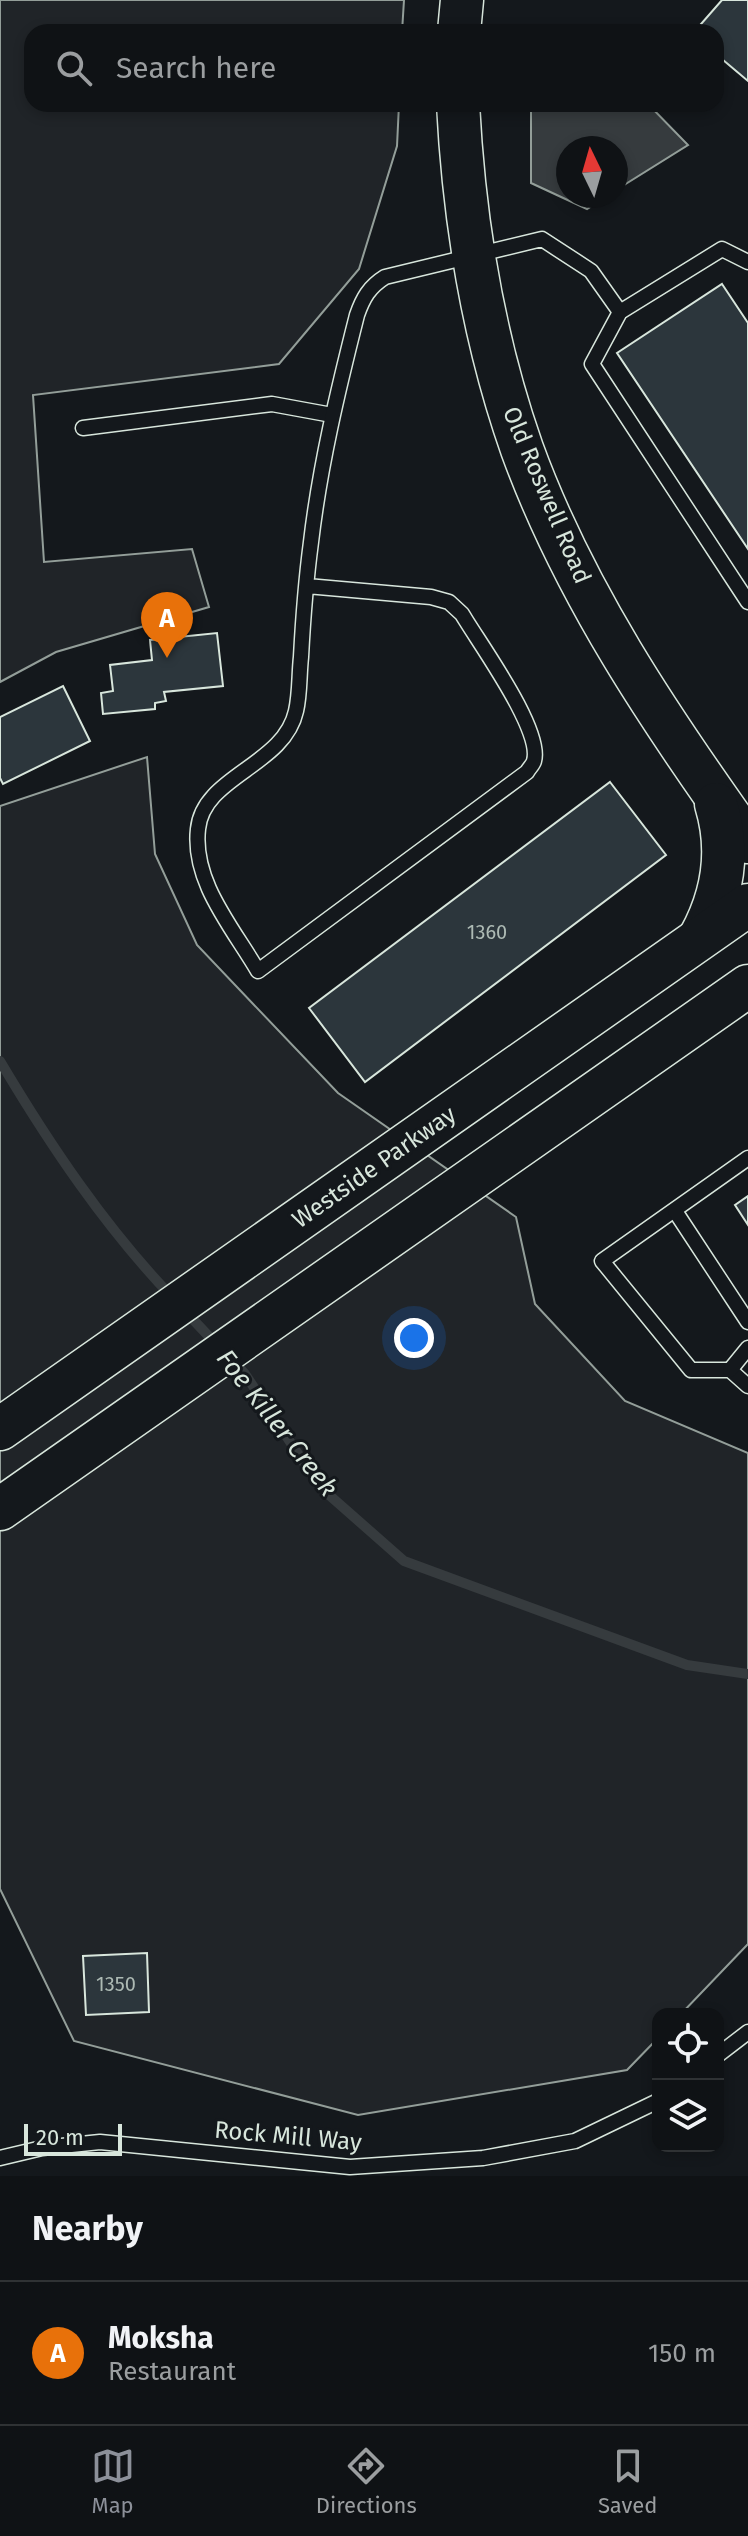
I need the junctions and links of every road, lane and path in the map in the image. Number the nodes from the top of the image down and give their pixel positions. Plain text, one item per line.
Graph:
1 (462, 0) edge
2 (460, 24) edge
3 (458, 112) edge
4 (473, 256) junction
5 (748, 262) edge
6 (620, 312) junction
7 (332, 415) junction
8 (83, 428) dead end
9 (307, 586) junction
10 (748, 602) edge
11 (735, 819) edge
12 (748, 905) edge
13 (700, 937) junction
14 (748, 986) edge
15 (748, 1158) edge
16 (675, 1211) junction
17 (748, 1322) edge
18 (748, 1348) edge
19 (730, 1370) junction
20 (748, 1386) edge
21 (0, 1429) edge
22 (0, 1509) edge
23 (748, 2032) edge
24 (724, 2050) edge
25 (652, 2104) edge
26 (0, 2158) edge

1 - 2 main road
3 - 4 main road, Old Roswell Road
4 - 6 lane
4 - 7 lane
4 - 11 main road, Old Roswell Road
5 - 6 lane
6 - 10 lane
7 - 8 lane
7 - 9 lane
9 - 9 lane
11 - 13 main road, Old Roswell Road
12 - 13 main road, Westside Parkway
13 - 21 main road, Westside Parkway
14 - 22 main road
15 - 16 lane
16 - 17 lane
16 - 19 lane
18 - 19 lane
19 - 20 lane
23 - 24 lane
25 - 26 lane, Rock Mill Way

